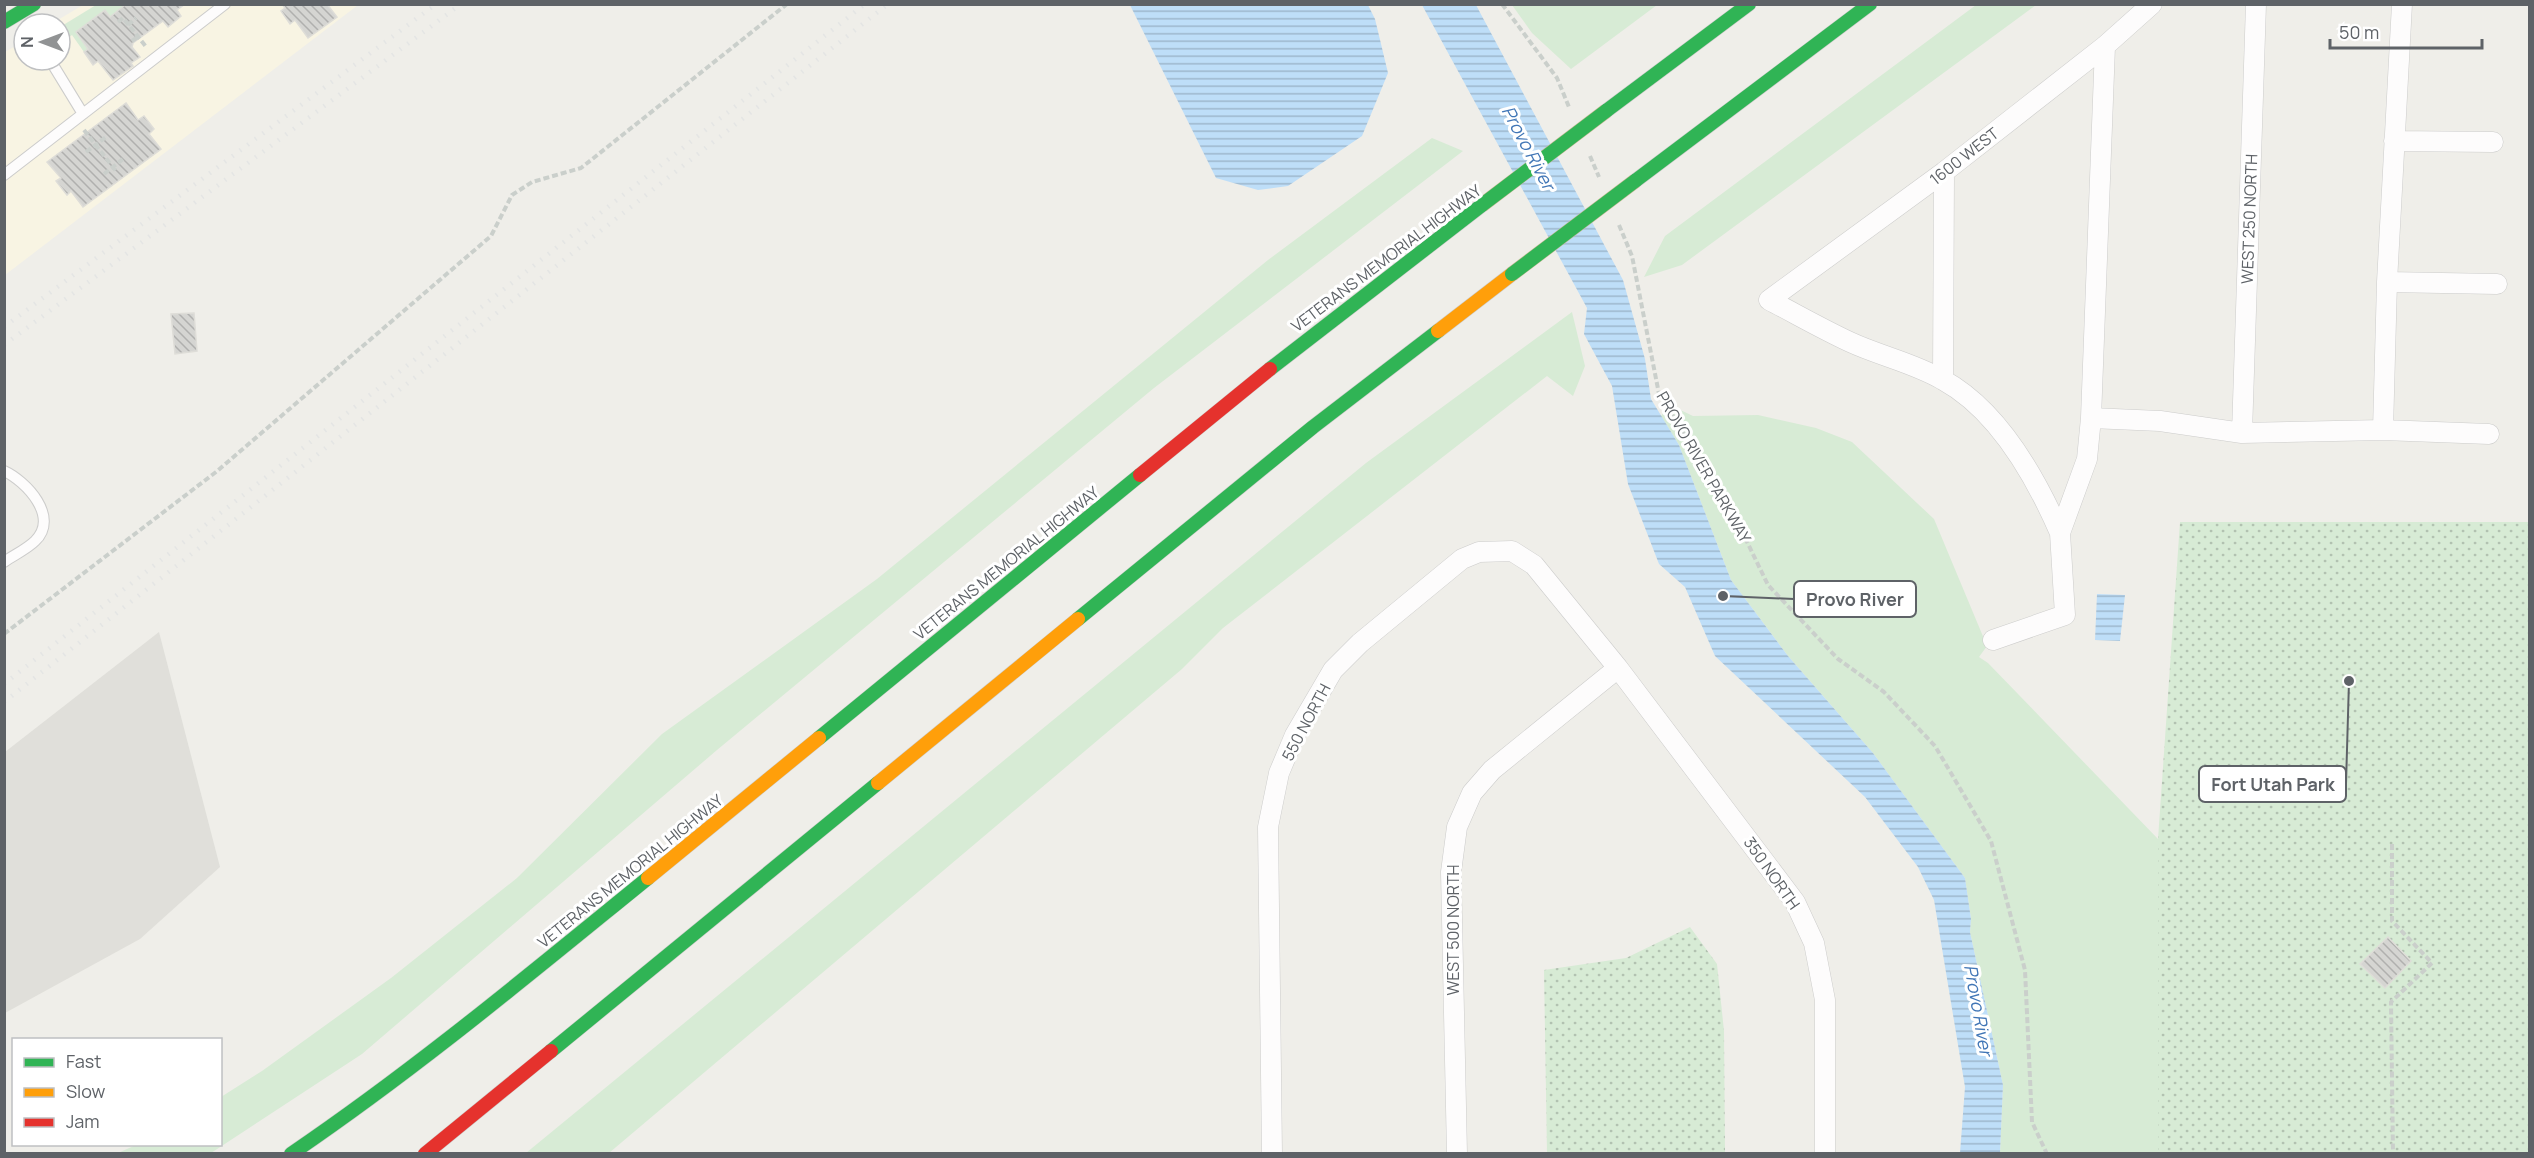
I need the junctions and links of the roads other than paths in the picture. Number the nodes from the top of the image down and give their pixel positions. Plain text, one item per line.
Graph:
1 (225, 4) edge
2 (1749, 4) edge
3 (1870, 4) edge
4 (2152, 4) edge
5 (2256, 4) edge
6 (2402, 4) edge
7 (2104, 46) junction
8 (56, 72) edge
9 (80, 117) junction
10 (2394, 141) junction
11 (2493, 142) dead end
12 (1944, 172) junction
13 (4, 175) edge
14 (2387, 282) junction
15 (2497, 285) dead end
16 (1943, 380) junction
17 (2091, 418) junction
18 (2383, 430) junction
19 (2242, 433) junction
20 (2489, 434) dead end
21 (4, 471) edge
22 (2060, 533) junction
23 (4, 562) edge
24 (1993, 640) dead end
25 (1618, 668) junction
26 (291, 1154) edge
27 (425, 1154) edge
28 (1272, 1154) edge
29 (1456, 1154) edge
30 (1825, 1154) edge

1 - 9 lane
2 - 26 main road, VETERANS MEMORIAL HIGHWAY, bridge
3 - 27 main road, bridge
4 - 7 street, 1600 WEST
5 - 19 street, WEST 250 NORTH
6 - 10 street
7 - 12 street, 1600 WEST
7 - 17 street
8 - 9 lane
9 - 13 lane
10 - 11 street
10 - 14 street
12 - 16 street
12 - 16 street, 1600 WEST
14 - 15 street
14 - 18 street
16 - 22 street
17 - 19 street
17 - 22 street
18 - 19 street
18 - 20 street
21 - 23 lane
22 - 24 street
25 - 28 street, 550 NORTH
25 - 29 street, WEST 500 NORTH
25 - 30 street, 350 NORTH

